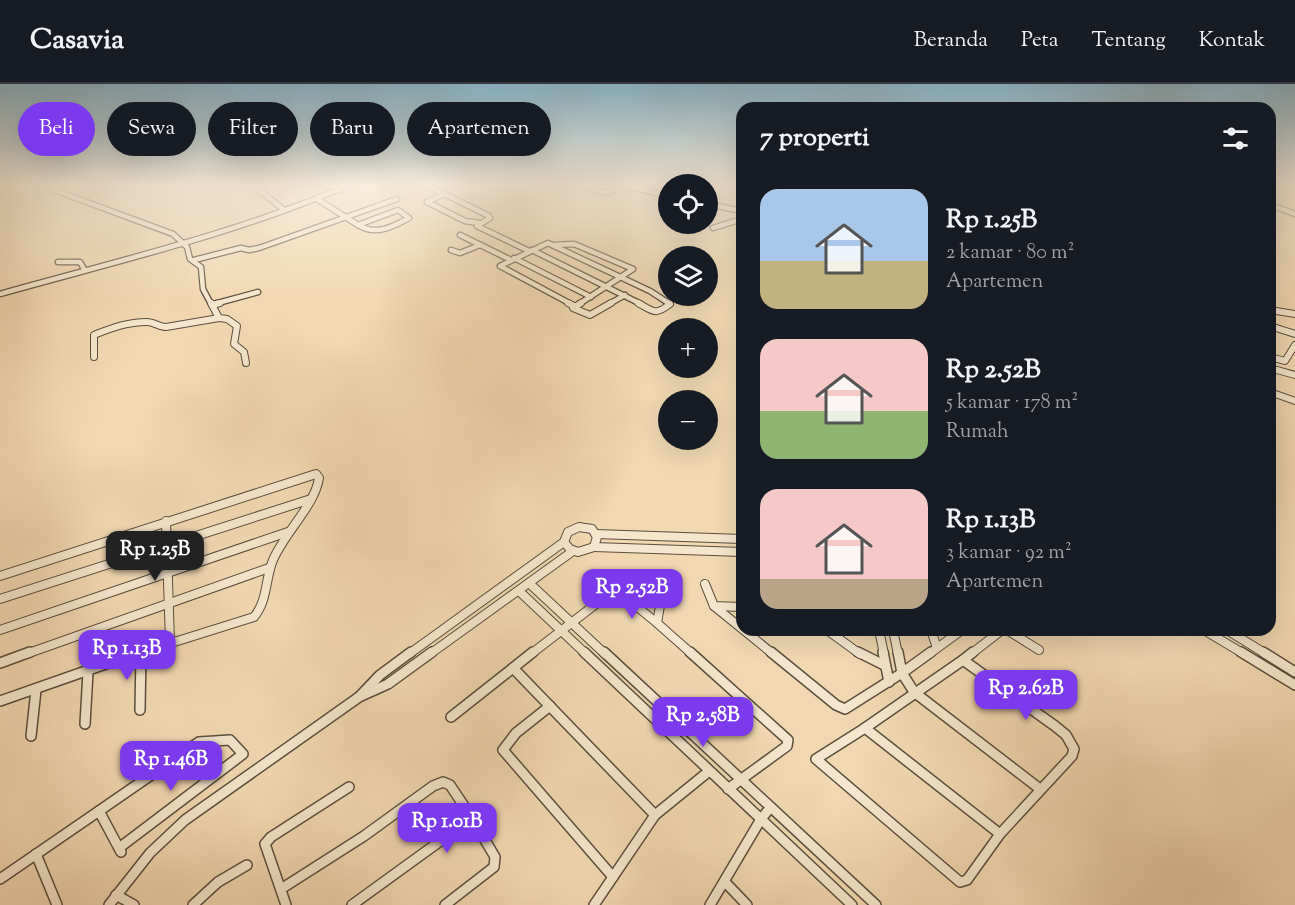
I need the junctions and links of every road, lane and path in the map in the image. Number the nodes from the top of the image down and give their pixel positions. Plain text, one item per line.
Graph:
1 (139, 222) edge
2 (242, 222) edge
3 (329, 222) edge
4 (353, 222) edge
5 (365, 222) edge
6 (398, 222) edge
7 (471, 222) edge
8 (482, 222) edge
9 (479, 224) junction
10 (358, 225) junction
11 (460, 235) dead end
12 (183, 243) junction
13 (480, 245) junction
14 (552, 245) junction
15 (451, 250) dead end
16 (530, 250) junction
17 (513, 259) junction
18 (194, 260) junction
19 (58, 262) dead end
20 (84, 269) junction
21 (622, 278) junction
22 (608, 286) junction
23 (258, 291) dead end
24 (0, 294) edge
25 (625, 295) junction
26 (591, 297) junction
27 (212, 305) junction
28 (574, 306) junction
29 (1276, 311) edge
30 (1295, 314) edge
31 (219, 318) junction
32 (1276, 328) edge
33 (1295, 334) edge
34 (1295, 345) edge
35 (94, 357) dead end
36 (1276, 359) edge
37 (246, 363) dead end
38 (1276, 370) edge
39 (1295, 375) edge
40 (1276, 394) edge
41 (1295, 401) edge
42 (311, 499) junction
43 (165, 521) junction
44 (288, 532) junction
45 (596, 534) junction
46 (736, 539) edge
47 (564, 542) junction
48 (166, 545) junction
49 (594, 547) junction
50 (573, 551) junction
51 (736, 552) edge
52 (269, 568) junction
53 (168, 574) junction
54 (0, 576) edge
55 (529, 583) junction
56 (705, 584) dead end
57 (519, 591) junction
58 (624, 596) junction
59 (0, 599) edge
60 (169, 604) junction
61 (714, 606) junction
62 (736, 607) edge
63 (572, 621) junction
64 (657, 623) junction
65 (736, 624) edge
66 (0, 630) edge
67 (561, 630) junction
68 (751, 636) edge
69 (841, 636) edge
70 (880, 636) edge
71 (894, 636) edge
72 (933, 636) edge
73 (954, 636) edge
74 (994, 636) edge
75 (1017, 636) edge
76 (1214, 636) edge
77 (1237, 636) edge
78 (170, 642) junction
79 (882, 646) junction
80 (896, 647) junction
81 (937, 648) junction
82 (1039, 650) dead end
83 (141, 653) junction
84 (963, 660) junction
85 (0, 663) edge
86 (884, 665) junction
87 (513, 668) junction
88 (88, 672) junction
89 (1295, 672) edge
90 (902, 673) junction
91 (888, 682) junction
92 (1295, 685) edge
93 (36, 690) junction
94 (914, 692) junction
95 (359, 697) junction
96 (0, 701) edge
97 (549, 706) junction
98 (140, 710) dead end
99 (451, 717) dead end
100 (85, 724) dead end
101 (865, 728) junction
102 (31, 736) dead end
103 (708, 772) junction
104 (739, 779) junction
105 (350, 787) dead end
106 (728, 789) junction
107 (1040, 789) junction
108 (770, 808) junction
109 (99, 811) junction
110 (655, 815) junction
111 (472, 818) junction
112 (760, 819) junction
113 (1000, 834) junction
114 (36, 854) junction
115 (248, 865) dead end
116 (613, 877) junction
117 (0, 879) edge
118 (725, 882) junction
119 (281, 889) junction
120 (116, 895) junction
121 (57, 905) edge
122 (109, 905) edge
123 (134, 905) edge
124 (193, 905) edge
125 (286, 905) edge
126 (352, 905) edge
127 (445, 905) edge
128 (594, 905) edge
129 (710, 905) edge
130 (747, 905) edge
131 (852, 905) edge
132 (876, 905) edge

1 - 12 street
2 - 12 street
3 - 18 street
4 - 10 street
5 - 10 street
6 - 10 street
7 - 9 street
8 - 9 street
9 - 16 street
11 - 13 street
12 - 18 street
12 - 20 street
13 - 15 street
13 - 17 street
14 - 16 street
14 - 21 street
14 - 21 street
16 - 17 street
16 - 22 street
17 - 26 street
17 - 28 street
18 - 27 street
19 - 20 street
20 - 24 street
21 - 22 street
21 - 25 street
22 - 25 street
22 - 26 street
23 - 27 street
25 - 28 street
26 - 28 street
27 - 31 street
29 - 30 street
31 - 35 street
31 - 37 street
32 - 33 street
34 - 36 street
38 - 39 street
40 - 41 street
42 - 43 street
42 - 44 street
42 - 48 street
43 - 48 street
43 - 54 street
44 - 52 street
44 - 53 street
45 - 46 street
45 - 47 street
45 - 49 street
47 - 50 street
47 - 95 street
48 - 53 street
48 - 59 street
49 - 50 street
49 - 51 street
50 - 55 street
52 - 60 street
52 - 78 street
53 - 60 street
53 - 66 street
55 - 57 street
55 - 63 street
56 - 61 street
57 - 67 street
57 - 95 street
58 - 63 street
58 - 64 street
58 - 64 street
60 - 78 street
60 - 85 street
61 - 62 street
61 - 65 street
63 - 67 street
63 - 104 street
64 - 104 street
67 - 87 street
67 - 103 street
68 - 91 street
69 - 86 street
70 - 79 street
71 - 80 street
72 - 81 street
73 - 81 street
74 - 84 street
75 - 82 street
76 - 92 street
77 - 89 street
78 - 83 street
79 - 80 street
79 - 86 street
80 - 90 street
81 - 90 street
83 - 88 street
83 - 98 street
84 - 94 street
84 - 107 street
86 - 91 street
87 - 97 street
87 - 99 street
88 - 93 street
88 - 100 street
90 - 91 street
90 - 94 street
93 - 96 street
93 - 102 street
94 - 101 street
94 - 107 street
95 - 120 street
97 - 110 street
97 - 116 street
101 - 113 street
101 - 113 street
103 - 106 street
103 - 110 street
104 - 106 street
104 - 108 street
105 - 119 street
106 - 112 street
107 - 113 street
108 - 112 street
108 - 132 street
109 - 109 street
109 - 114 street
110 - 116 street
111 - 119 street
111 - 126 street
111 - 127 street
112 - 118 street
112 - 131 street
114 - 117 street
114 - 121 street
115 - 124 street
116 - 128 street
118 - 129 street
118 - 130 street
119 - 125 street
120 - 122 street
120 - 123 street

